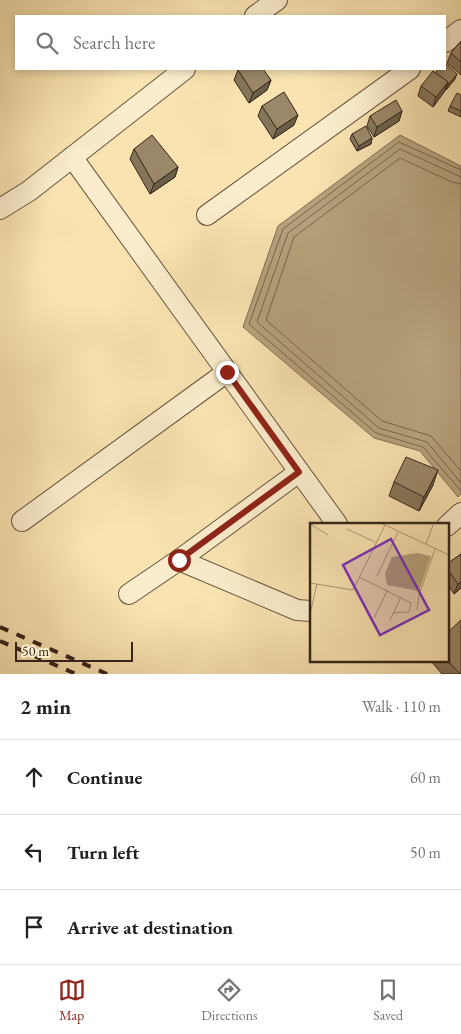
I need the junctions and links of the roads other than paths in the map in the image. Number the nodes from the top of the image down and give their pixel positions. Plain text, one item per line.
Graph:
1 (277, 0) edge
2 (256, 15) edge
3 (461, 30) edge
4 (446, 41) edge
5 (183, 70) edge
6 (409, 70) edge
7 (72, 156) junction
8 (0, 209) edge
9 (206, 215) dead end
10 (227, 372) junction
11 (299, 472) junction
12 (461, 513) edge
13 (22, 521) dead end
14 (336, 523) edge
15 (448, 525) edge
16 (179, 560) junction
17 (129, 594) dead end
18 (310, 611) edge

1 - 2 street
3 - 4 street
5 - 7 street
6 - 9 street
7 - 8 street
7 - 10 street
10 - 11 street
10 - 13 street
11 - 14 street
11 - 16 street
12 - 15 street
16 - 17 street
16 - 18 street

